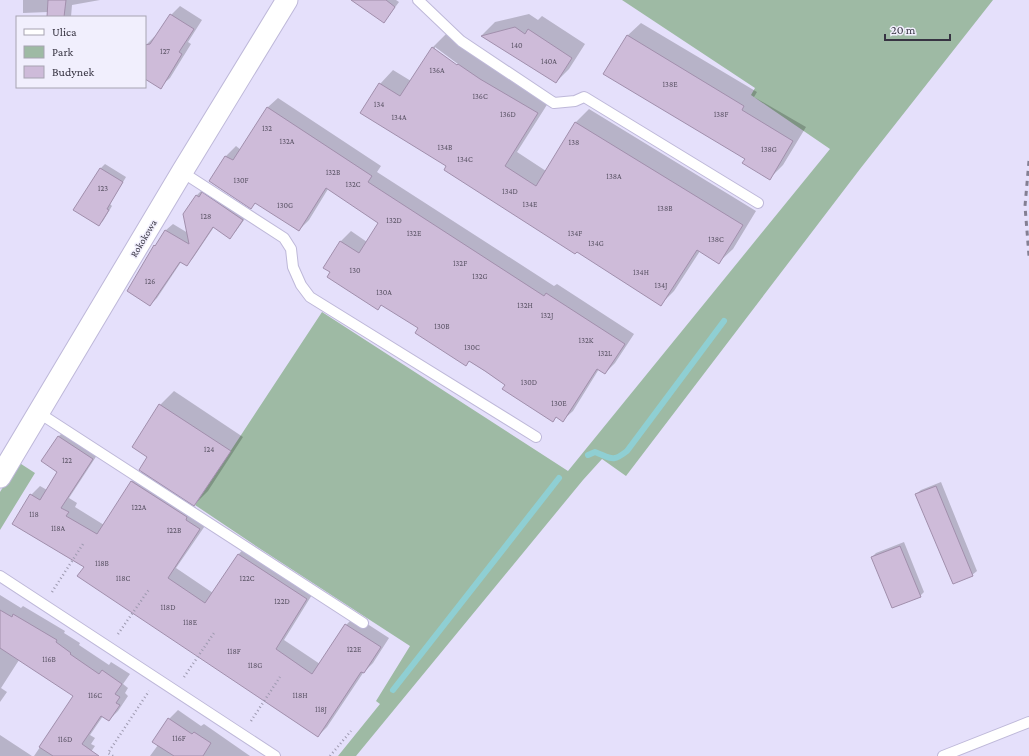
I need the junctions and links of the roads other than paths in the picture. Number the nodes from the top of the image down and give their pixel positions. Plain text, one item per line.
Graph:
1 (288, 0) edge
2 (418, 0) edge
3 (182, 172) junction
4 (758, 203) dead end
5 (39, 413) junction
6 (536, 437) dead end
7 (0, 477) edge
8 (0, 576) edge
9 (363, 624) dead end
10 (1029, 722) edge
11 (275, 756) edge
12 (943, 756) edge

1 - 3 street, Rokokowa
2 - 4 lane
3 - 5 street, Rokokowa
3 - 6 lane
5 - 7 street, Rokokowa
5 - 9 lane
8 - 11 lane
10 - 12 lane

